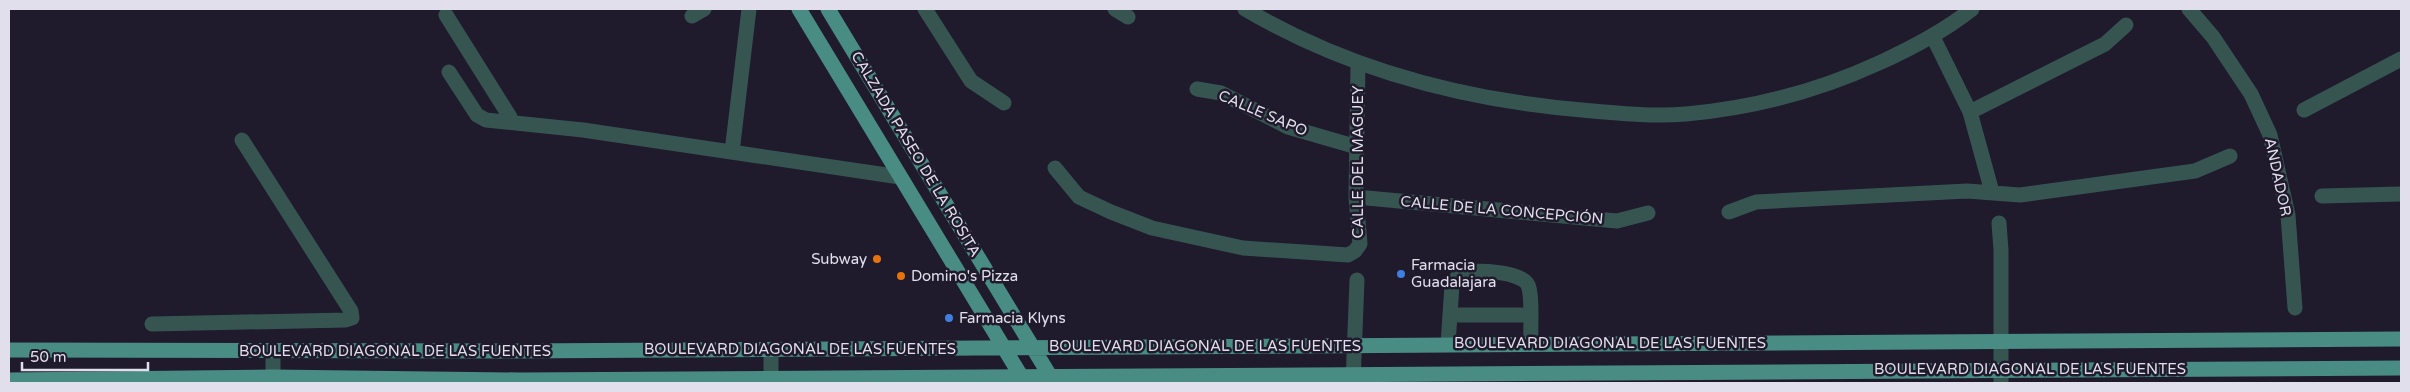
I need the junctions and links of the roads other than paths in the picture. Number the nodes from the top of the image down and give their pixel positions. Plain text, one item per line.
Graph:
1 (749, 9) edge
2 (799, 9) edge
3 (828, 9) edge
4 (925, 9) edge
5 (1245, 9) edge
6 (1972, 9) edge
7 (2189, 9) edge
8 (446, 15) dead end
9 (2126, 25) dead end
10 (1933, 37) junction
11 (2401, 59) edge
12 (1358, 64) junction
13 (448, 72) dead end
14 (1197, 89) dead end
15 (1004, 103) dead end
16 (2304, 110) dead end
17 (1970, 112) junction
18 (510, 117) dead end
19 (242, 140) dead end
20 (1357, 148) junction
21 (732, 152) junction
22 (2230, 156) dead end
23 (1055, 168) dead end
24 (900, 177) junction
25 (1992, 192) junction
26 (2401, 194) edge
27 (2322, 196) dead end
28 (1356, 197) junction
29 (1729, 212) dead end
30 (1648, 213) dead end
31 (1999, 223) dead end
32 (1357, 280) dead end
33 (2296, 308) dead end
34 (1530, 314) junction
35 (1450, 315) junction
36 (152, 324) dead end
37 (2401, 338) edge
38 (2002, 340) junction
39 (1531, 343) junction
40 (1353, 344) junction
41 (1448, 344) junction
42 (1004, 347) junction
43 (1033, 347) junction
44 (9, 350) edge
45 (771, 350) junction
46 (273, 351) junction
47 (2401, 368) edge
48 (2001, 376) edge
49 (1681, 378) edge
50 (1236, 379) edge
51 (1353, 379) edge
52 (9, 380) edge
53 (273, 380) edge
54 (1023, 380) edge
55 (1052, 380) edge
56 (771, 381) edge
57 (520, 382) edge

1 - 21 street
2 - 24 main road, CALZADA PASEO DE LA ROSITA
3 - 43 main road, CALZADA PASEO DE LA ROSITA
4 - 15 street
5 - 12 street
6 - 10 street
7 - 33 street, ANDADOR
8 - 18 street
9 - 17 street
10 - 12 street
10 - 17 street
11 - 16 street
12 - 20 street, CALLE DEL MAGUEY
13 - 21 street
14 - 20 street, CALLE SAPO
17 - 25 street
19 - 36 street
20 - 28 street, CALLE DEL MAGUEY
21 - 24 street
22 - 25 street
23 - 28 street, CALLE DEL MAGUEY
24 - 42 main road, CALZADA PASEO DE LA ROSITA
25 - 29 street
26 - 27 street
28 - 30 street, CALLE DE LA CONCEPCIÓN
31 - 38 street
32 - 40 street
34 - 35 street
34 - 35 street
34 - 39 street
35 - 41 street
37 - 38 main road, BOULEVARD DIAGONAL DE LAS FUENTES
38 - 39 main road, BOULEVARD DIAGONAL DE LAS FUENTES
38 - 48 street
39 - 41 main road, BOULEVARD DIAGONAL DE LAS FUENTES
40 - 41 main road, BOULEVARD DIAGONAL DE LAS FUENTES
40 - 43 main road, BOULEVARD DIAGONAL DE LAS FUENTES
40 - 51 street
42 - 43 main road, BOULEVARD DIAGONAL DE LAS FUENTES
42 - 45 main road, BOULEVARD DIAGONAL DE LAS FUENTES
42 - 54 main road, CALZADA PASEO DE LA ROSITA
43 - 55 main road, CALZADA PASEO DE LA ROSITA
44 - 46 main road, BOULEVARD DIAGONAL DE LAS FUENTES
45 - 46 main road, BOULEVARD DIAGONAL DE LAS FUENTES
45 - 56 street
46 - 53 street
47 - 48 main road, BOULEVARD DIAGONAL DE LAS FUENTES
48 - 49 main road, BOULEVARD DIAGONAL DE LAS FUENTES
49 - 51 main road, BOULEVARD DIAGONAL DE LAS FUENTES
50 - 51 main road, BOULEVARD DIAGONAL DE LAS FUENTES
50 - 55 main road, BOULEVARD DIAGONAL DE LAS FUENTES
52 - 53 main road, BOULEVARD DIAGONAL DE LAS FUENTES
53 - 57 main road, BOULEVARD DIAGONAL DE LAS FUENTES
54 - 55 main road, BOULEVARD DIAGONAL DE LAS FUENTES
54 - 56 main road, BOULEVARD DIAGONAL DE LAS FUENTES
56 - 57 main road, BOULEVARD DIAGONAL DE LAS FUENTES

